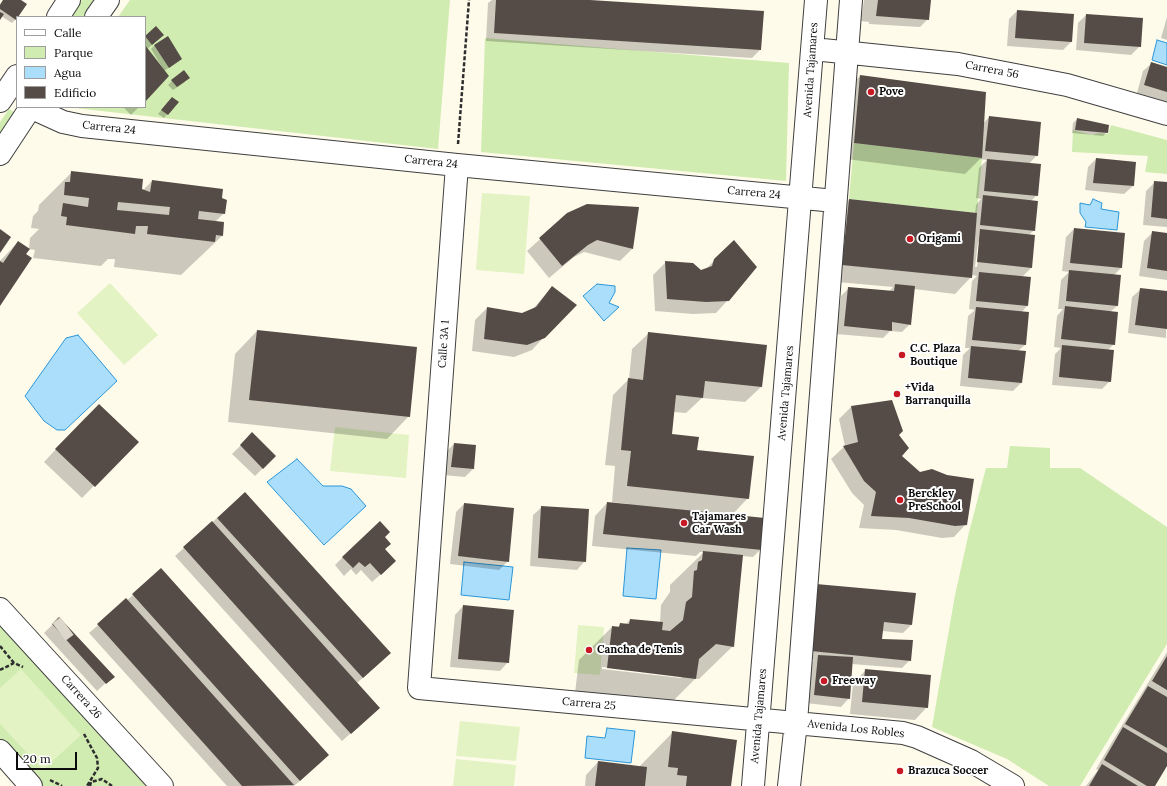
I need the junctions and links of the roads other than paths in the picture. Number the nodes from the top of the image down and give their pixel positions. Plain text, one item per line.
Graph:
1 (69, 0) edge
2 (108, 0) edge
3 (816, 0) edge
4 (851, 0) edge
5 (59, 16) edge
6 (97, 16) edge
7 (813, 49) junction
8 (848, 51) junction
9 (16, 107) edge
10 (38, 108) edge
11 (1167, 114) edge
12 (0, 154) edge
13 (457, 165) junction
14 (801, 198) junction
15 (835, 201) junction
16 (0, 609) edge
17 (419, 688) joint
18 (759, 719) junction
19 (796, 722) junction
20 (0, 751) edge
21 (31, 786) edge
22 (162, 786) edge
23 (753, 786) edge
24 (789, 786) edge
25 (1013, 786) edge

1 - 5 street
2 - 6 street
3 - 7 street, Avenida Tajamares
4 - 8 street
7 - 8 street, Carrera 56
7 - 14 street, Avenida Tajamares
8 - 11 street, Carrera 56
8 - 15 street
9 - 12 street
10 - 13 street, Carrera 24
13 - 14 street, Carrera 24
13 - 17 street, Calle 3A 1
14 - 15 street, Carrera 24
14 - 18 street, Avenida Tajamares
15 - 19 street
16 - 22 street, Carrera 26
17 - 18 street, Carrera 25
18 - 19 street, Avenida Los Robles
18 - 23 street, Avenida Tajamares
19 - 24 street
19 - 25 street, Avenida Los Robles
20 - 21 street

